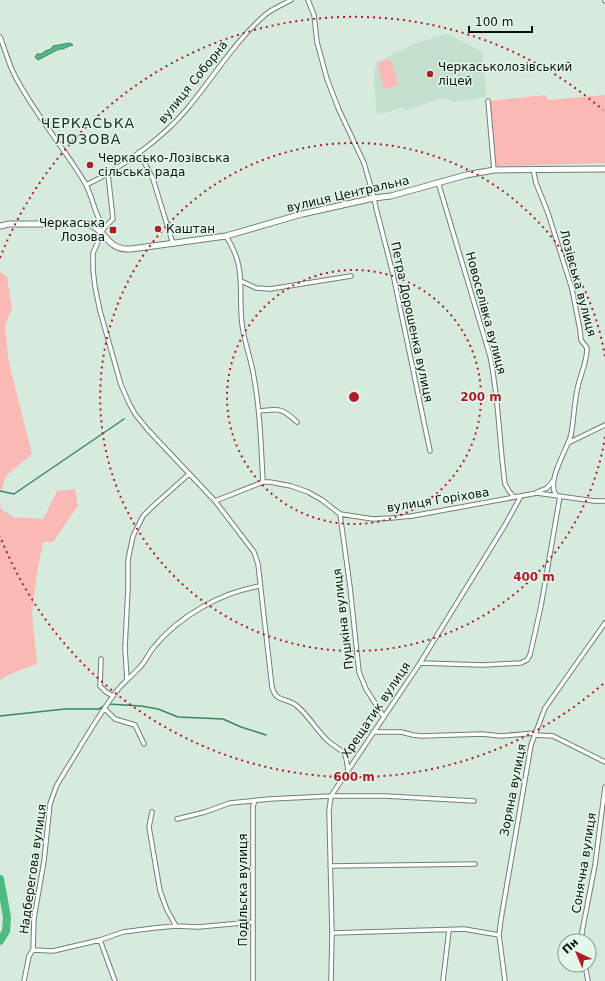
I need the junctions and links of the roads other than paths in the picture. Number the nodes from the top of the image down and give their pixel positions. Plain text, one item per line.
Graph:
1 (291, 0) edge
2 (308, 0) edge
3 (0, 37) edge
4 (488, 101) dead end
5 (139, 152) junction
6 (605, 168) edge
7 (533, 169) junction
8 (494, 170) junction
9 (108, 174) junction
10 (438, 182) junction
11 (86, 185) junction
12 (374, 198) junction
13 (0, 226) edge
14 (104, 228) junction
15 (101, 234) junction
16 (226, 236) junction
17 (173, 244) junction
18 (351, 276) dead end
19 (242, 281) junction
20 (259, 411) junction
21 (297, 422) dead end
22 (605, 425) edge
23 (568, 443) junction
24 (430, 451) dead end
25 (190, 474) junction
26 (554, 481) junction
27 (264, 482) junction
28 (537, 492) junction
29 (521, 496) junction
30 (558, 496) junction
31 (514, 497) junction
32 (215, 501) junction
33 (605, 501) edge
34 (340, 514) junction
35 (260, 586) junction
36 (605, 623) edge
37 (102, 658) dead end
38 (420, 663) junction
39 (127, 680) junction
40 (113, 696) junction
41 (105, 709) junction
42 (384, 717) junction
43 (373, 732) junction
44 (535, 734) junction
45 (144, 744) dead end
46 (605, 762) edge
47 (348, 770) junction
48 (605, 787) edge
49 (331, 796) junction
50 (257, 800) junction
51 (474, 801) dead end
52 (152, 812) dead end
53 (177, 819) dead end
54 (475, 864) dead end
55 (330, 866) junction
56 (253, 922) junction
57 (176, 926) junction
58 (449, 930) junction
59 (332, 933) junction
60 (582, 933) edge
61 (499, 935) junction
62 (100, 940) junction
63 (33, 950) junction
64 (24, 981) edge
65 (115, 981) edge
66 (253, 981) edge
67 (331, 981) edge
68 (443, 981) edge
69 (505, 981) edge

1 - 5 street, вулиця Соборна
2 - 12 street, Петра Дорошенка вулиця
3 - 11 street
4 - 8 street
5 - 9 street, вулиця Соборна
5 - 17 street
6 - 7 street, вулиця Центральна
7 - 8 street, вулиця Центральна
7 - 23 street, Лозівська вулиця
8 - 10 street, вулиця Центральна
9 - 11 street, вулиця Соборна
9 - 14 street
10 - 12 street, вулиця Центральна
10 - 31 street, Новоселівка вулиця
11 - 14 street
12 - 16 street, вулиця Центральна
12 - 24 street, Петра Дорошенка вулиця
13 - 15 street, вулиця Центральна
14 - 15 street
15 - 17 street, вулиця Центральна
15 - 25 street
16 - 17 street, вулиця Центральна
16 - 19 street
18 - 19 street
19 - 20 street
20 - 21 street
20 - 27 street
22 - 23 street
23 - 26 street, Лозівська вулиця
25 - 32 street
25 - 39 street
26 - 28 street
26 - 30 street, Лозівська вулиця
27 - 32 street, вулиця Горіхова
27 - 34 street, вулиця Горіхова
28 - 29 street, вулиця Горіхова
28 - 30 street, вулиця Горіхова
29 - 31 street, вулиця Горіхова
29 - 38 street, Хрещатик вулиця
30 - 33 street, вулиця Горіхова
30 - 38 street, Лозівська вулиця
31 - 34 street, вулиця Горіхова
32 - 35 street
34 - 42 street, Пушкіна вулиця
35 - 39 street, Надберегова вулиця
35 - 47 street
36 - 44 street, Зоряна вулиця
37 - 40 street
38 - 42 street, Хрещатик вулиця
39 - 40 street, Надберегова вулиця
40 - 41 street, Надберегова вулиця
41 - 45 street
41 - 63 street, Надберегова вулиця
42 - 43 street, Хрещатик вулиця
43 - 44 street
43 - 47 street, Хрещатик вулиця
44 - 46 street
44 - 61 street, Зоряна вулиця
47 - 49 street, Хрещатик вулиця
48 - 60 street, Сонячна вулиця
49 - 50 street
49 - 51 street
49 - 55 street, Хрещатик вулиця
50 - 53 street
50 - 56 street, Подільска вулиця
52 - 57 street
54 - 55 street
55 - 59 street, Хрещатик вулиця
56 - 57 street, Надберегова вулиця
56 - 66 street, Подільска вулиця
57 - 62 street, Надберегова вулиця
58 - 59 street
58 - 61 street
58 - 68 street
59 - 67 street, Хрещатик вулиця
61 - 69 street, Зоряна вулиця
62 - 63 street, Надберегова вулиця
62 - 65 street
63 - 64 street, Надберегова вулиця

